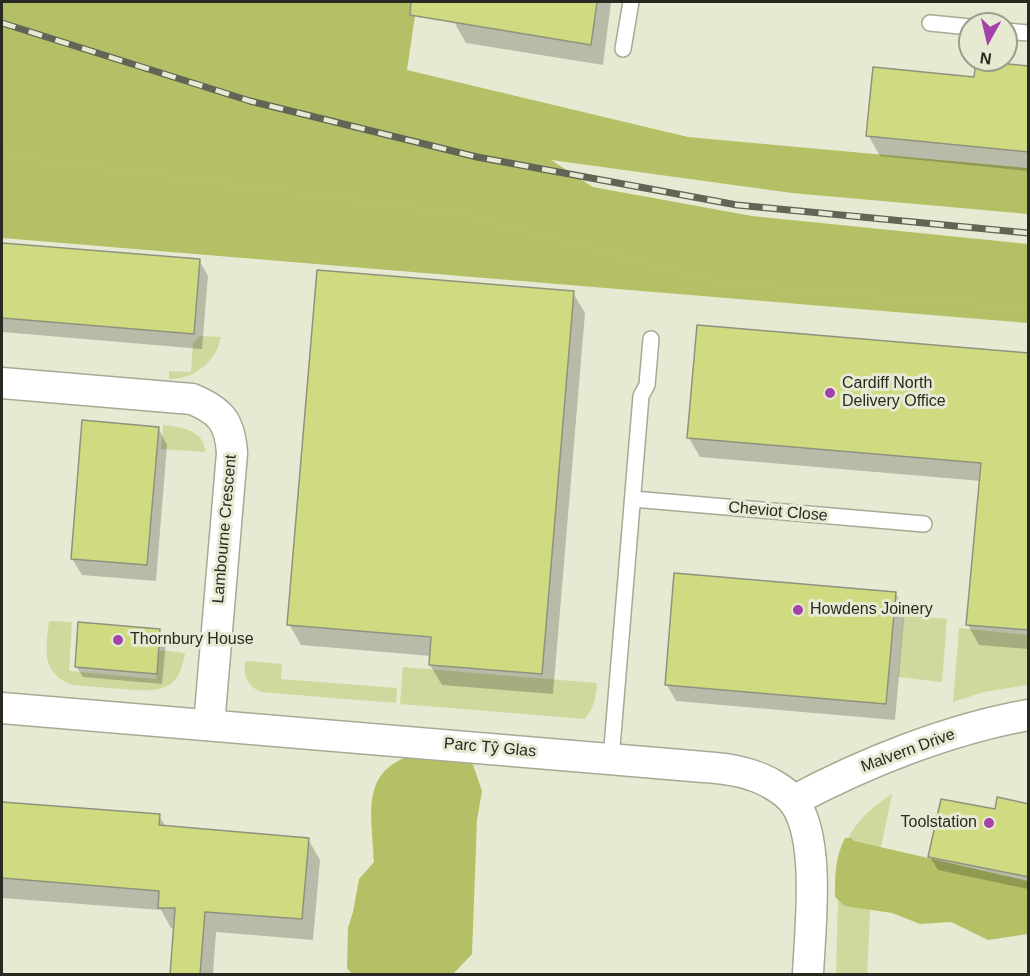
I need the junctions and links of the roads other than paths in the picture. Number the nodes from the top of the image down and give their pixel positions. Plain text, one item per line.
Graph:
1 (631, 2) edge
2 (930, 23) dead end
3 (958, 26) edge
4 (623, 49) dead end
5 (651, 339) dead end
6 (2, 383) edge
7 (633, 499) junction
8 (924, 524) dead end
9 (2, 708) edge
10 (1029, 715) edge
11 (209, 725) junction
12 (611, 759) junction
13 (793, 801) junction
14 (808, 975) edge

1 - 4 lane
2 - 3 lane
5 - 7 lane
6 - 11 street, Lambourne Crescent
7 - 8 lane, Cheviot Close
7 - 12 lane
9 - 11 street, Parc Tŷ Glas
10 - 13 street, Malvern Drive
11 - 12 street, Parc Tŷ Glas
12 - 13 street, Parc Tŷ Glas
13 - 14 street, Parc Tŷ Glas

